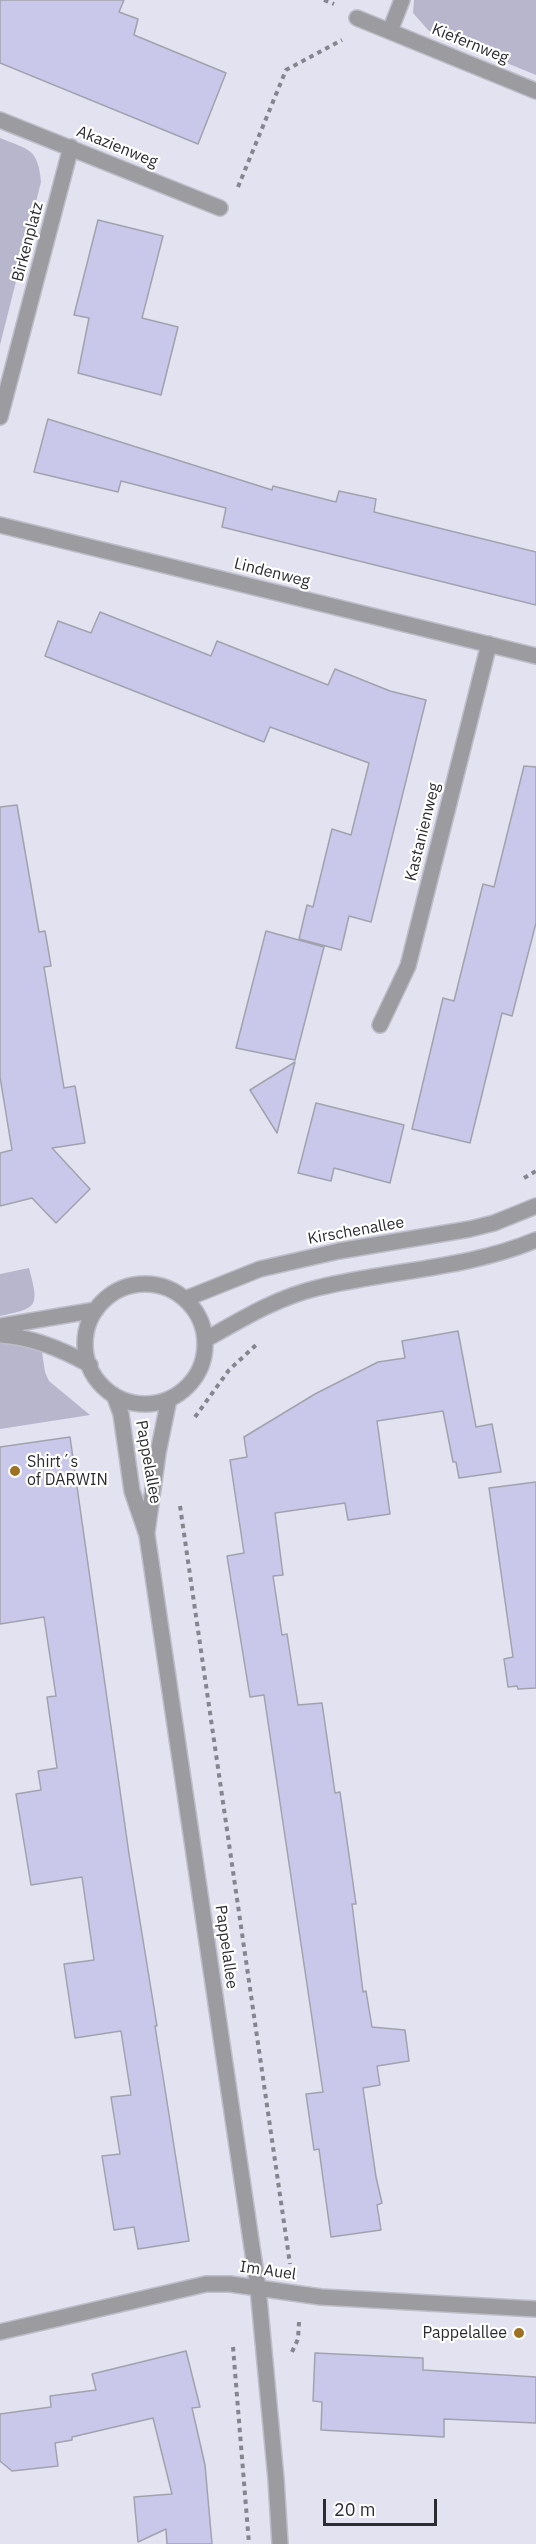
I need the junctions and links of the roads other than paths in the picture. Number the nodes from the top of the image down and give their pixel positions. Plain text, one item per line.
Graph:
1 (402, 0) edge
2 (357, 18) road end
3 (390, 31) junction
4 (536, 91) edge
5 (0, 120) edge
6 (70, 147) junction
7 (220, 208) road end
8 (0, 417) edge
9 (0, 525) edge
10 (489, 644) junction
11 (536, 656) edge
12 (380, 1025) dead end
13 (536, 1206) edge
14 (536, 1240) edge
15 (185, 1299) junction
16 (96, 1310) junction
17 (0, 1326) edge
18 (0, 1335) edge
19 (205, 1340) junction
20 (90, 1365) junction
21 (114, 1395) junction
22 (169, 1399) junction
23 (147, 1535) junction
24 (258, 2288) junction
25 (536, 2309) edge
26 (0, 2332) edge
27 (280, 2544) edge

1 - 3 street
2 - 3 street, Kiefernweg
3 - 4 street, Kiefernweg
5 - 6 street, Akazienweg
6 - 7 street, Akazienweg
6 - 8 street, Birkenplatz
9 - 10 street, Lindenweg
10 - 11 street, Lindenweg
10 - 12 street, Kastanienweg
13 - 15 street, Kirschenallee
14 - 19 street
15 - 16 street
15 - 19 street
16 - 17 street
16 - 20 street
18 - 20 street
19 - 22 street
20 - 21 street
21 - 22 street
21 - 23 street, Pappelallee
22 - 23 street, Pappelallee
23 - 24 street, Pappelallee
24 - 25 street, Im Auel
24 - 26 street, Im Auel
24 - 27 street, Pappelallee

